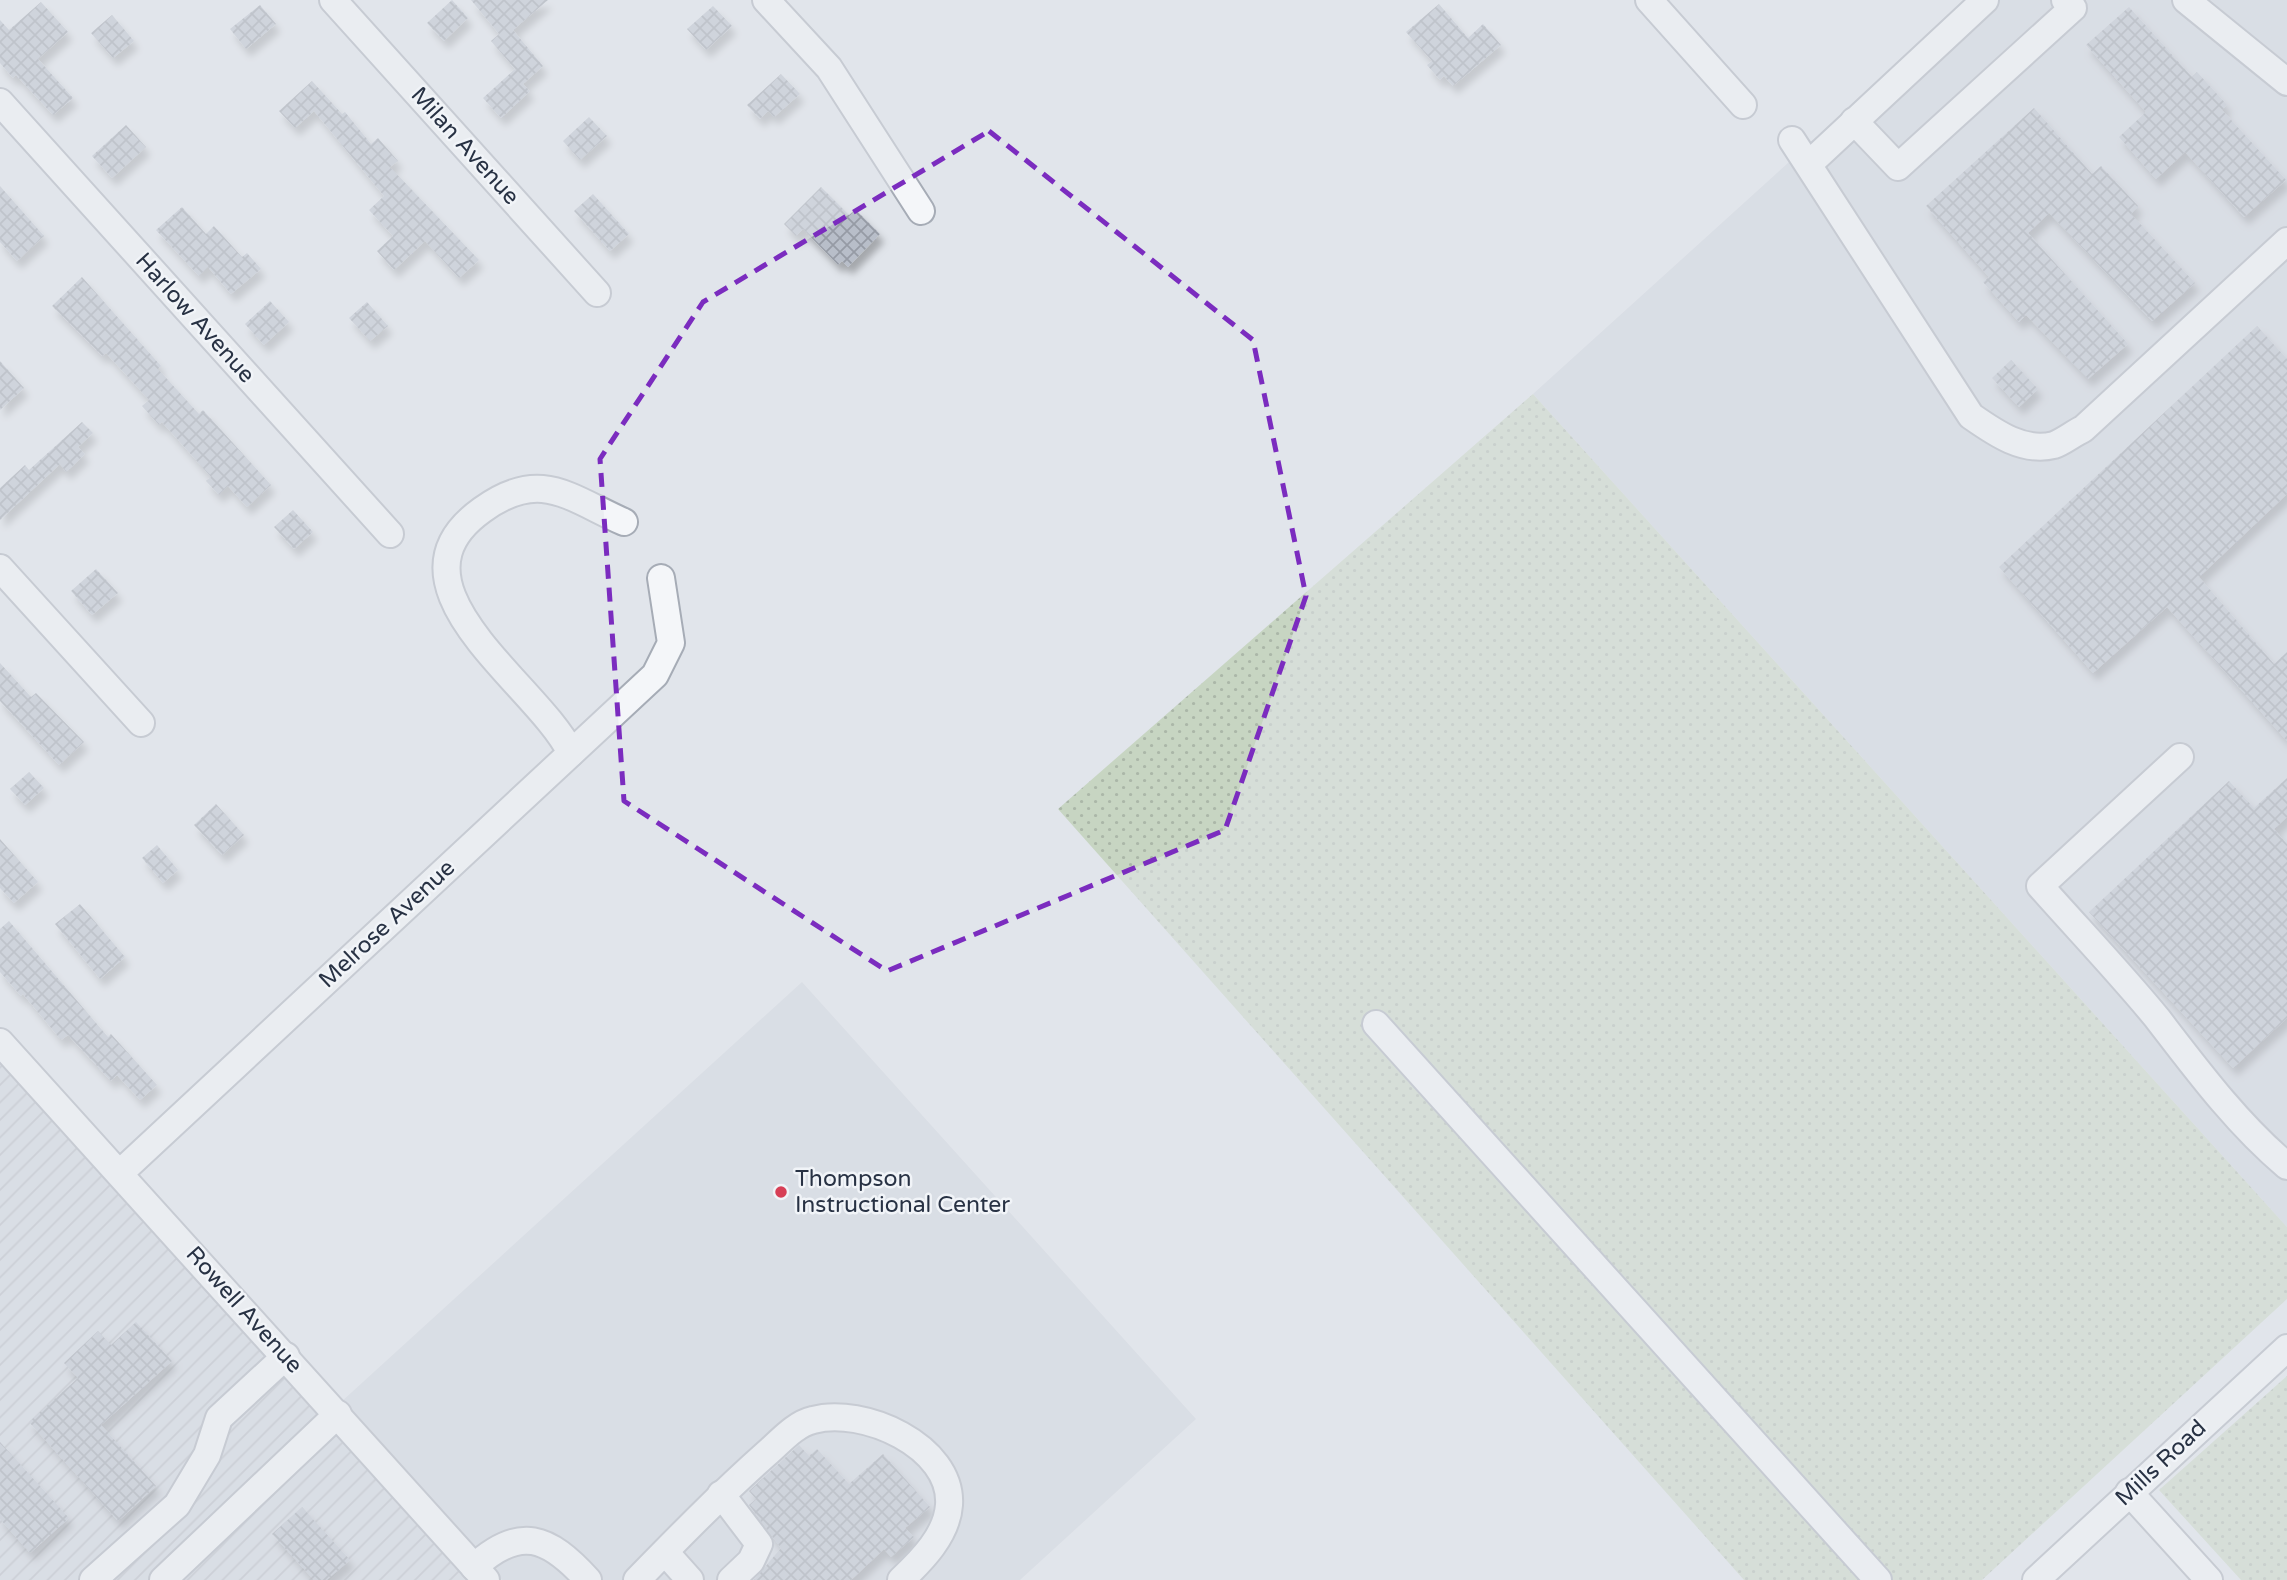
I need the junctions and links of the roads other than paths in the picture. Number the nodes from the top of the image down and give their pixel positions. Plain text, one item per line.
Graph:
1 (333, 0) edge
2 (766, 0) edge
3 (1649, 0) edge
4 (1985, 0) edge
5 (2065, 0) edge
6 (2186, 0) edge
7 (2287, 82) edge
8 (0, 102) edge
9 (1744, 105) dead end
10 (1854, 121) junction
11 (1792, 140) dead end
12 (1809, 164) junction
13 (921, 211) dead end
14 (2287, 241) edge
15 (597, 293) dead end
16 (624, 522) dead end
17 (390, 534) dead end
18 (0, 568) edge
19 (661, 578) dead end
20 (141, 723) dead end
21 (571, 753) junction
22 (2180, 757) dead end
23 (1376, 1024) dead end
24 (0, 1042) edge
25 (2287, 1166) edge
26 (120, 1173) junction
27 (2287, 1348) edge
28 (286, 1356) junction
29 (338, 1414) junction
30 (2129, 1492) junction
31 (721, 1494) junction
32 (665, 1552) junction
33 (480, 1574) edge
34 (93, 1580) edge
35 (163, 1580) edge
36 (588, 1580) edge
37 (636, 1580) edge
38 (690, 1580) edge
39 (731, 1580) edge
40 (901, 1580) edge
41 (1878, 1580) edge
42 (2036, 1580) edge
43 (2209, 1580) edge

1 - 15 street, Milan Avenue
2 - 13 street
3 - 9 street
4 - 10 street
5 - 10 street
6 - 7 street
8 - 17 street, Harlow Avenue
10 - 12 street
11 - 12 street
12 - 14 street
16 - 21 street
18 - 20 street
19 - 21 street, Melrose Avenue
21 - 26 street, Melrose Avenue
22 - 25 street
23 - 41 street
24 - 26 street, Rowell Avenue
26 - 28 street, Rowell Avenue
27 - 30 street, Mills Road
28 - 29 street, Rowell Avenue
28 - 34 street
29 - 33 street, Rowell Avenue
29 - 35 street
30 - 42 street, Mills Road
30 - 43 street
31 - 32 street
31 - 39 street
31 - 40 street
32 - 37 street
32 - 38 street
33 - 36 street

